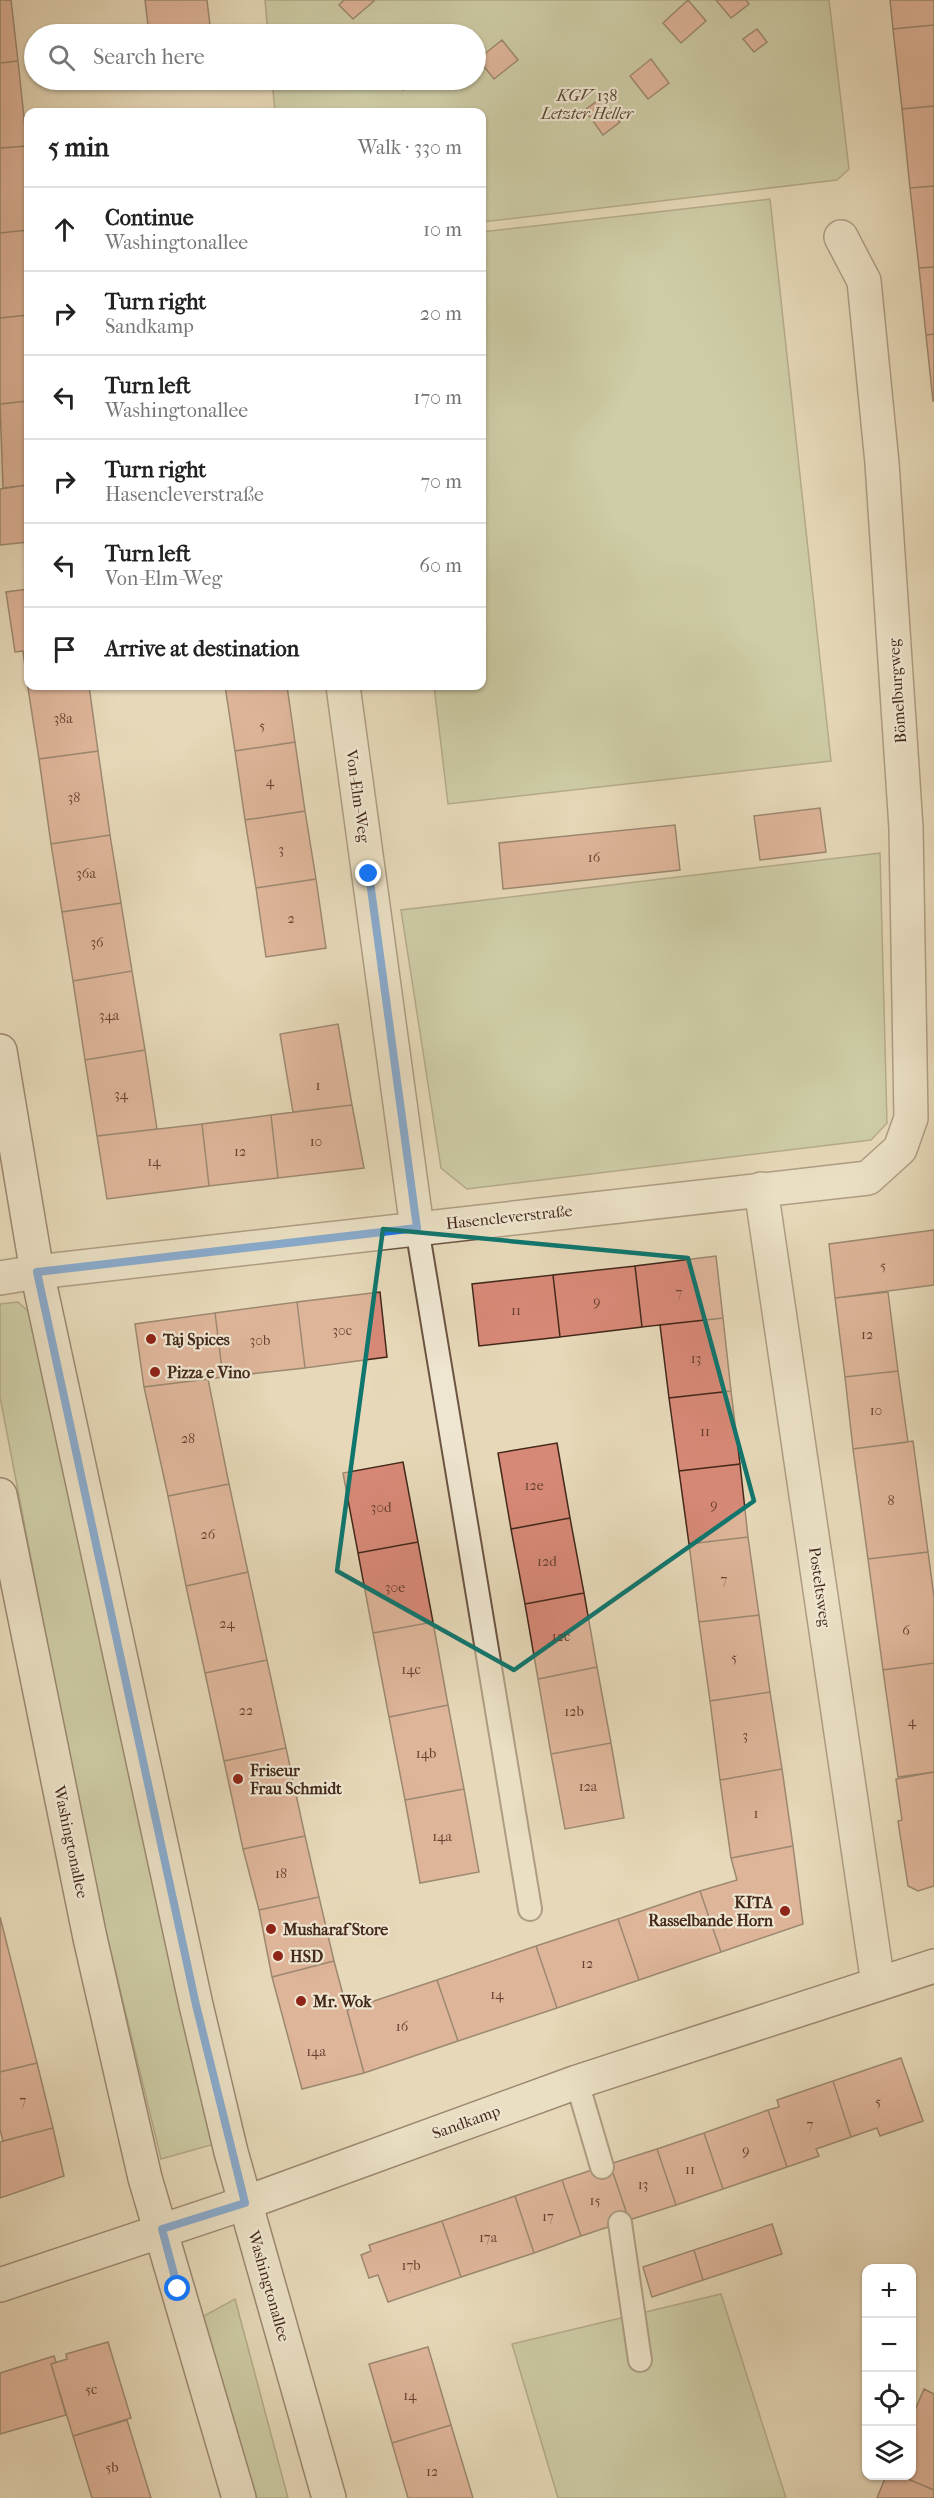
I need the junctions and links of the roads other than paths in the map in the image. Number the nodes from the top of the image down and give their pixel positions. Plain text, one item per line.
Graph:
1 (841, 237) dead end
2 (344, 690) edge
3 (0, 1051) edge
4 (900, 1149) joint
5 (761, 1189) junction
6 (417, 1228) junction
7 (37, 1272) junction
8 (0, 1278) edge
9 (0, 1496) edge
10 (530, 1909) dead end
11 (934, 1966) edge
12 (878, 1984) junction
13 (577, 2082) junction
14 (602, 2167) dead end
15 (245, 2203) junction
16 (620, 2223) dead end
17 (162, 2229) junction
18 (0, 2285) edge
19 (640, 2360) dead end
20 (239, 2498) edge
21 (329, 2498) edge

1 - 4 street, Bömelburgweg
2 - 6 street, Von-Elm-Weg
3 - 7 street, Washingtonallee
4 - 5 street, Hasencleverstraße
5 - 6 street, Hasencleverstraße
5 - 12 street, Posteltsweg
6 - 7 street, Hasencleverstraße
6 - 10 lane
7 - 8 street, Hasencleverstraße
7 - 15 street, Washingtonallee
9 - 17 street, Washingtonallee
11 - 12 street, Sandkamp
12 - 13 street, Sandkamp
13 - 14 lane
13 - 15 street, Sandkamp
15 - 17 street, Sandkamp
15 - 21 street, Washingtonallee
16 - 19 lane
17 - 18 street, Sandkamp
17 - 20 street, Washingtonallee

